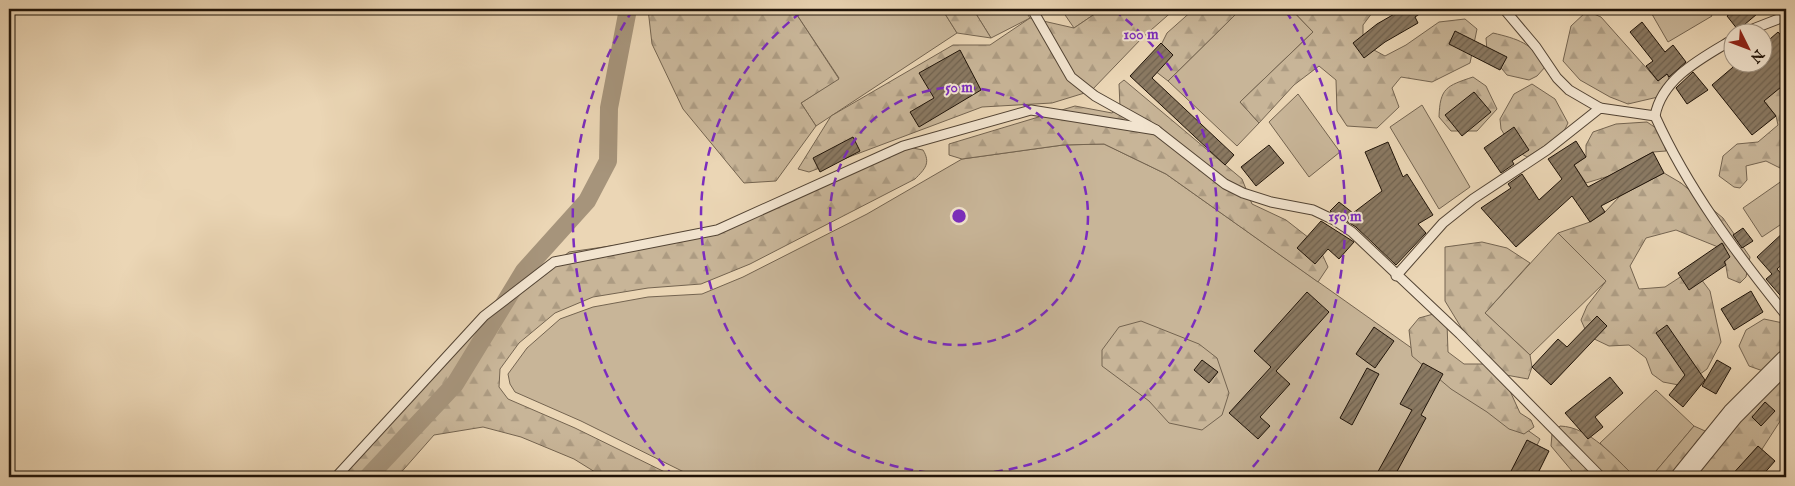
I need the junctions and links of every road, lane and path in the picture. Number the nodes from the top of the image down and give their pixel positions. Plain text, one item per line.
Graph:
1 (1032, 9) edge
2 (1504, 9) edge
3 (1786, 16) edge
4 (1771, 22) edge
5 (1722, 46) edge
6 (1600, 108) junction
7 (1655, 116) junction
8 (1156, 130) junction
9 (1396, 276) junction
10 (1786, 315) edge
11 (1786, 361) edge
12 (336, 477) edge
13 (1601, 477) edge
14 (1682, 477) edge

1 - 8 lane
2 - 6 lane
3 - 4 lane
5 - 7 lane
6 - 7 lane
6 - 9 lane
7 - 10 lane
8 - 9 lane
8 - 12 lane
9 - 13 lane
11 - 14 street

